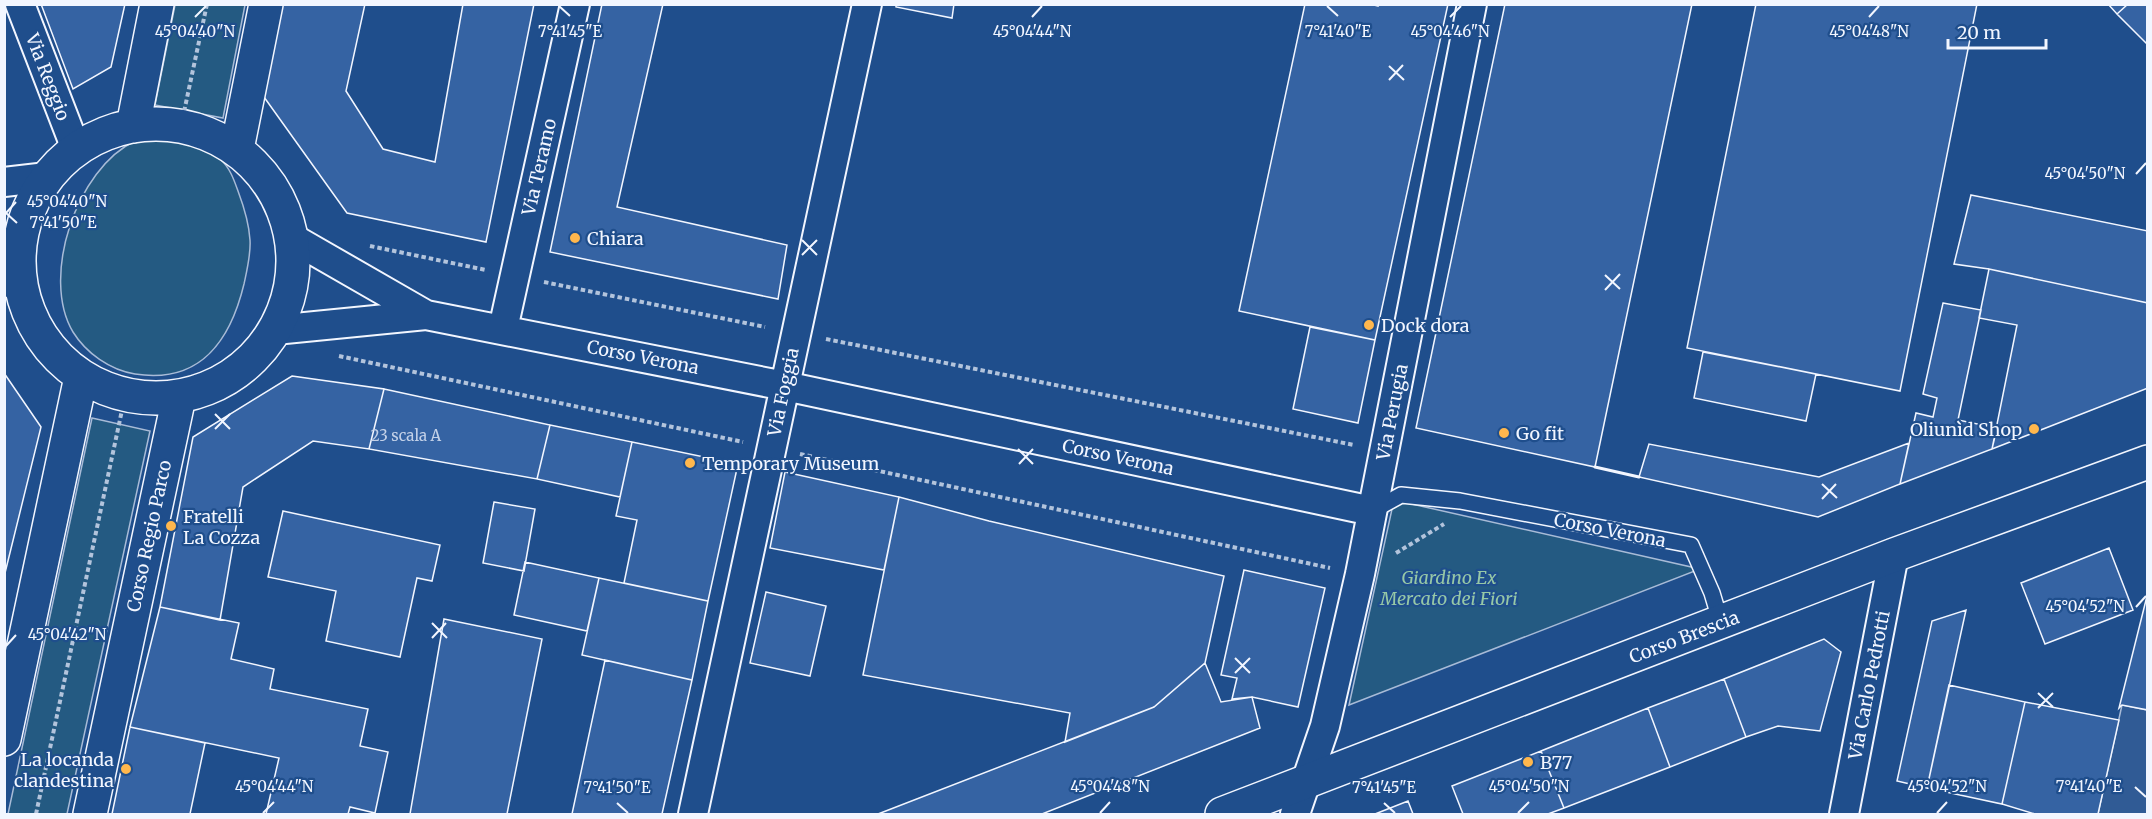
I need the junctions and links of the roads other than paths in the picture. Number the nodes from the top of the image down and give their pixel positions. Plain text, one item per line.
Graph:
1 (20, 4) edge
2 (157, 4) edge
3 (266, 4) edge
4 (575, 4) edge
5 (867, 4) edge
6 (1472, 4) edge
7 (133, 126) junction
8 (76, 149) junction
9 (237, 149) junction
10 (47, 177) junction
11 (4, 182) edge
12 (292, 238) junction
13 (12, 284) edge
14 (426, 315) junction
15 (503, 329) junction
16 (266, 350) junction
17 (81, 377) junction
18 (785, 386) junction
19 (179, 398) junction
20 (2148, 462) edge
21 (1372, 511) junction
22 (1894, 555) junction
23 (1721, 622) junction
24 (4, 739) edge
25 (1306, 781) junction
26 (90, 814) edge
27 (693, 814) edge
28 (1222, 814) edge
29 (1295, 814) edge
30 (1844, 814) edge

1 - 8 street, Via Reggio
2 - 7 street
3 - 9 street
4 - 15 street, Via Teramo
5 - 18 street, Via Foggia
6 - 21 street, Via Perugia
7 - 8 street
7 - 9 street
8 - 10 street
9 - 12 street
10 - 11 street
10 - 13 street
12 - 14 street, Corso Verona
12 - 16 street
13 - 17 street
14 - 15 street, Corso Verona
14 - 16 street, Corso Verona
15 - 18 street, Corso Verona
16 - 19 street
17 - 19 street
17 - 24 street
18 - 21 street, Corso Verona
18 - 27 street, Via Foggia
19 - 26 street, Corso Regio Parco
20 - 22 street, Corso Brescia
21 - 23 lane, Corso Verona
21 - 25 street, Via Perugia
22 - 23 street, Corso Brescia
22 - 30 street, Via Carlo Pedrotti
23 - 25 street, Corso Brescia
25 - 28 street, Corso Brescia
25 - 29 street, Via Perugia

